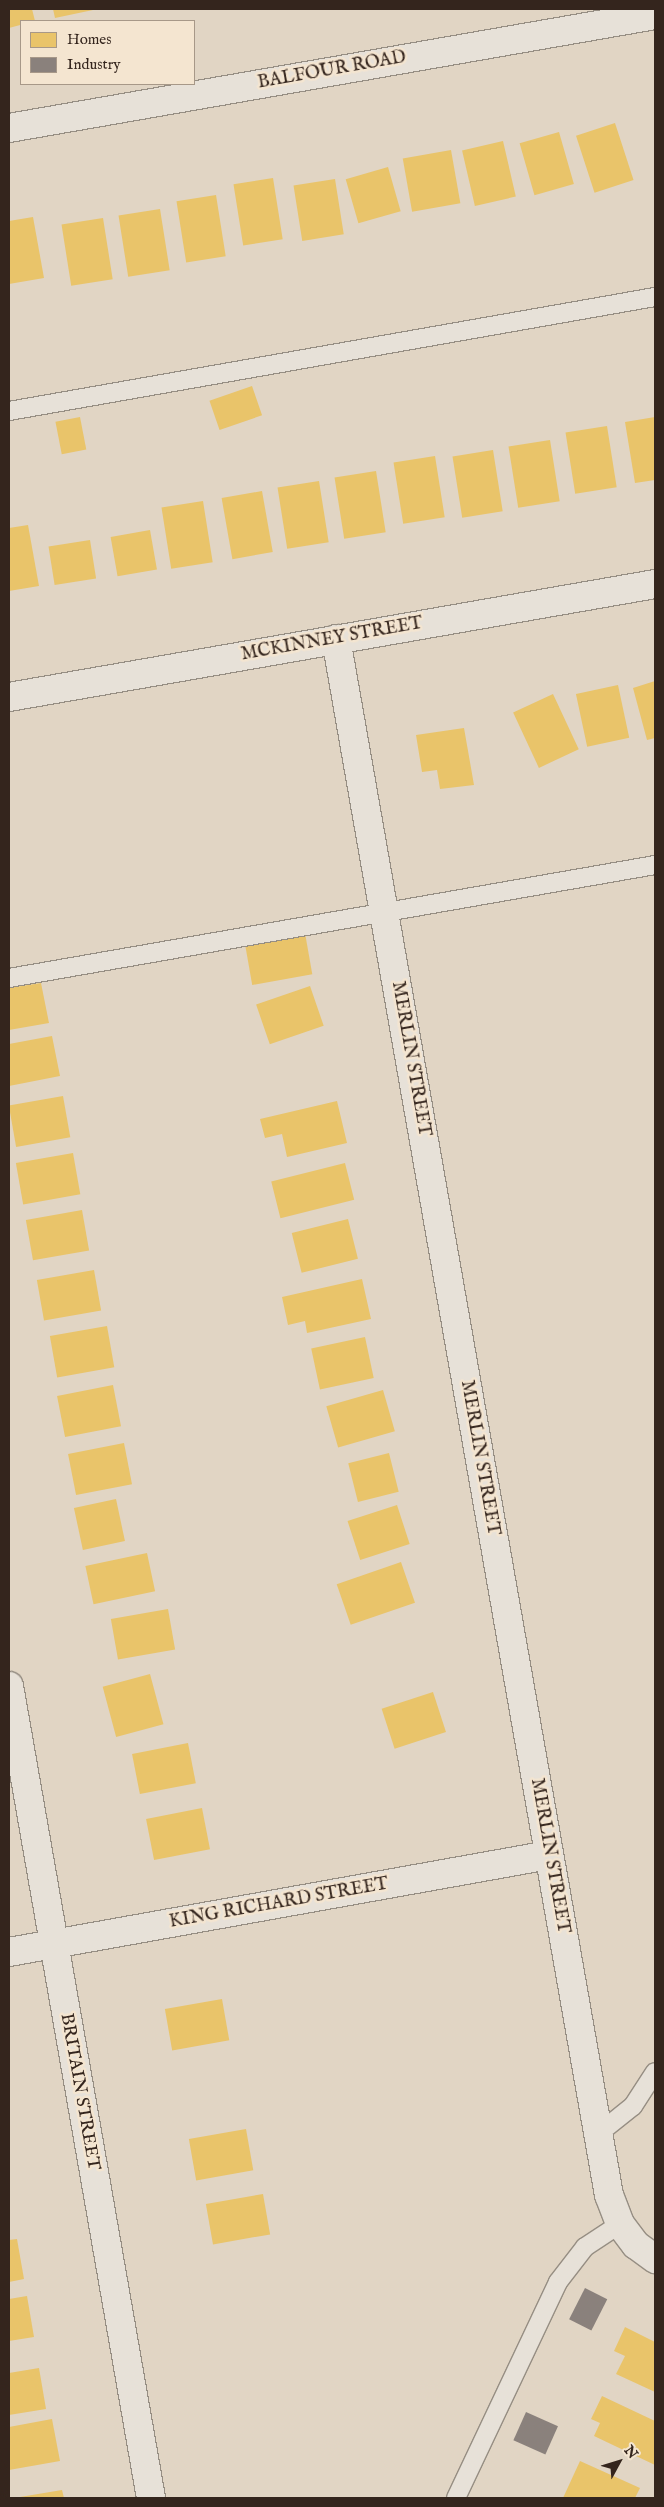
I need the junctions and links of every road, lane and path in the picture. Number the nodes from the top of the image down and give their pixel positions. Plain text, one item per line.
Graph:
1 (655, 15) edge
2 (9, 128) edge
3 (655, 297) edge
4 (9, 410) edge
5 (655, 584) edge
6 (336, 639) junction
7 (9, 697) edge
8 (655, 865) edge
9 (384, 912) junction
10 (9, 978) edge
11 (9, 1686) edge
12 (549, 1855) junction
13 (53, 1944) junction
14 (9, 1952) edge
15 (655, 2072) edge
16 (598, 2134) junction
17 (620, 2224) junction
18 (655, 2260) edge
19 (151, 2498) edge
20 (456, 2498) edge

1 - 2 street, BALFOUR ROAD
3 - 4 lane
5 - 6 street, MCKINNEY STREET
6 - 7 street, MCKINNEY STREET
6 - 9 street, MERLIN STREET
8 - 9 lane
9 - 10 lane
9 - 12 street, MERLIN STREET
11 - 13 street, BRITAIN STREET
12 - 13 street, KING RICHARD STREET
12 - 16 street, MERLIN STREET
13 - 14 street, KING RICHARD STREET
13 - 19 street, BRITAIN STREET
15 - 16 lane
16 - 17 street, MERLIN STREET
17 - 18 street, MERLIN STREET
17 - 20 lane

